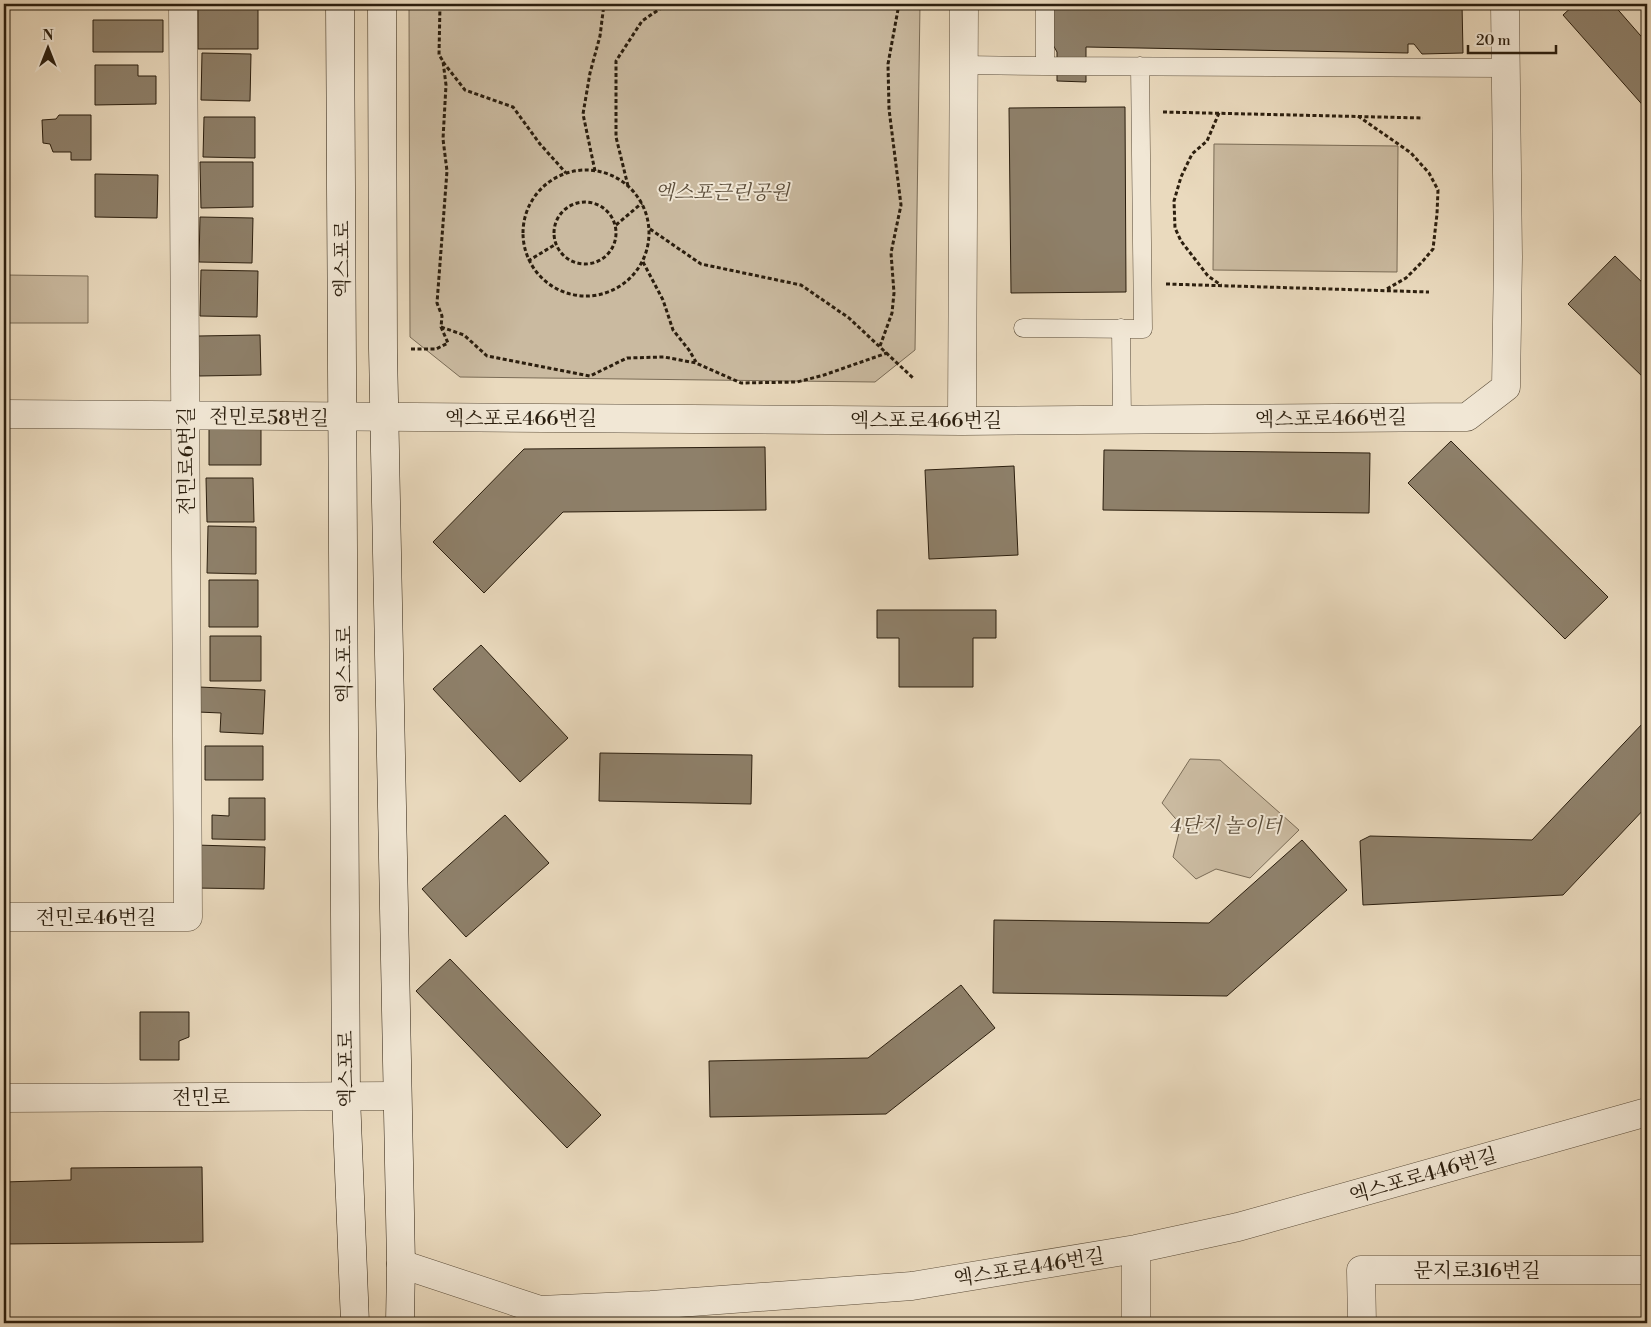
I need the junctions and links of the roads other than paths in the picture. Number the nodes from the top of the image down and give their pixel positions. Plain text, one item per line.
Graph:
1 (184, 4) edge
2 (340, 4) edge
3 (382, 4) edge
4 (964, 4) edge
5 (1045, 4) edge
6 (1505, 4) edge
7 (963, 65) junction
8 (1045, 66) junction
9 (1140, 66) junction
10 (1506, 68) junction
11 (1024, 328) dead end
12 (1121, 328) junction
13 (4, 414) edge
14 (185, 416) junction
15 (343, 417) junction
16 (384, 418) junction
17 (1122, 420) junction
18 (962, 421) junction
19 (4, 918) edge
20 (188, 918) joint
21 (346, 1096) junction
22 (398, 1096) junction
23 (4, 1098) edge
24 (1647, 1112) edge
25 (1136, 1249) junction
26 (401, 1264) junction
27 (1647, 1270) edge
28 (651, 1314) edge
29 (356, 1323) edge
30 (400, 1323) edge
31 (1136, 1323) edge
32 (1362, 1323) edge

1 - 14 street, 전민로6번길
2 - 15 street, 엑스포로
3 - 16 street, 엑스포로
4 - 7 street
5 - 8 lane
6 - 10 street
7 - 8 lane
7 - 18 street
8 - 9 lane
9 - 10 lane
9 - 12 lane
10 - 17 street, 엑스포로466번길
11 - 12 lane
12 - 17 lane
13 - 14 street, 전민로58번길
14 - 15 street, 전민로58번길
14 - 20 street, 전민로6번길
15 - 16 street, 전민로58번길
15 - 21 street, 엑스포로
16 - 18 street, 엑스포로466번길
16 - 22 street, 엑스포로
17 - 18 street, 엑스포로466번길
19 - 20 street, 전민로46번길
21 - 22 street, 전민로
21 - 23 street, 전민로
21 - 29 street, 엑스포로
22 - 26 street, 엑스포로
24 - 25 street, 엑스포로446번길
25 - 28 street, 엑스포로446번길
25 - 31 street
26 - 28 street, 엑스포로446번길
26 - 30 street, 엑스포로
27 - 32 street, 문지로316번길

